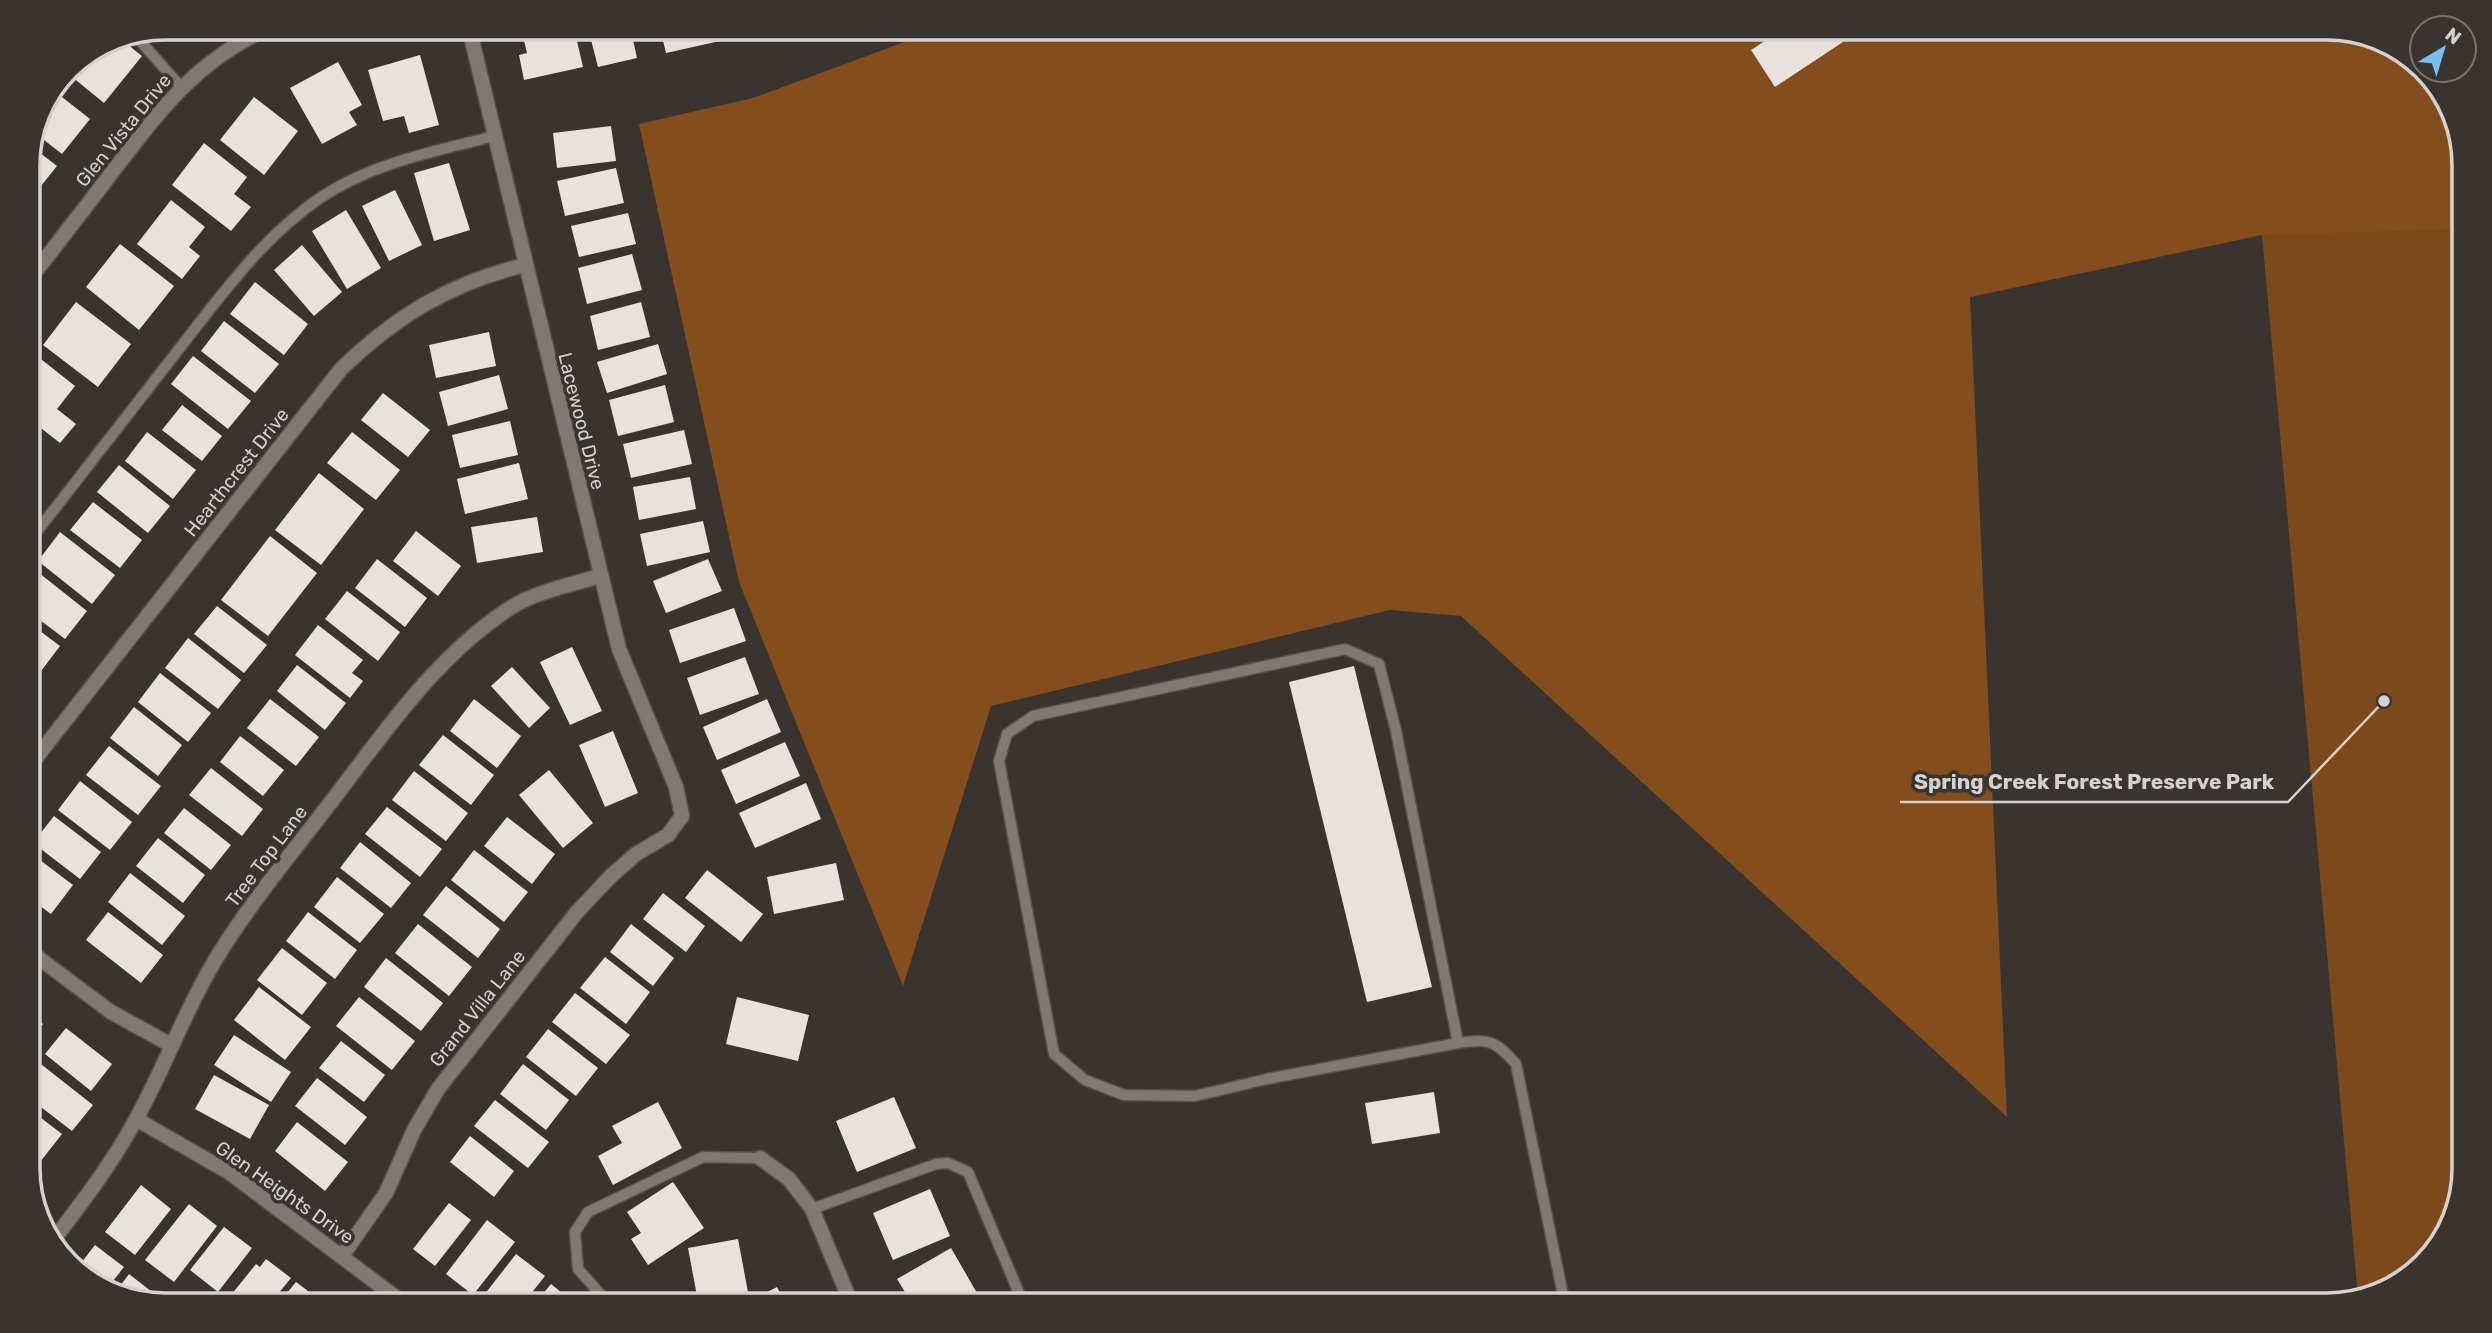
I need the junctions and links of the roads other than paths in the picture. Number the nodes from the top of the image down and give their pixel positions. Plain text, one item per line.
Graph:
1 (244, 41) edge
2 (471, 41) edge
3 (142, 43) edge
4 (181, 87) junction
5 (495, 136) junction
6 (41, 264) edge
7 (525, 265) junction
8 (41, 525) edge
9 (600, 576) junction
10 (41, 751) edge
11 (682, 816) joint
12 (41, 960) edge
13 (1458, 1043) junction
14 (171, 1045) junction
15 (136, 1119) junction
16 (760, 1158) joint
17 (812, 1209) junction
18 (59, 1233) edge
19 (342, 1256) junction
20 (390, 1293) edge
21 (600, 1293) edge
22 (847, 1293) edge
23 (1019, 1293) edge
24 (1563, 1293) edge

1 - 4 street, Glen Vista Drive
2 - 5 street, Lacewood Drive
3 - 4 lane
4 - 6 street, Glen Vista Drive
5 - 7 street, Lacewood Drive
5 - 8 lane
7 - 9 street, Lacewood Drive
7 - 10 street, Hearthcrest Drive
9 - 11 street, Lacewood Drive
9 - 14 street, Tree Top Lane
11 - 19 street, Grand Villa Lane
12 - 14 street
13 - 13 lane
13 - 24 lane
14 - 15 street, Tree Top Lane
15 - 18 street, Tree Top Lane
15 - 19 street, Glen Heights Drive
16 - 17 street
16 - 21 lane
17 - 22 street
17 - 23 lane
19 - 20 street, Glen Heights Drive

